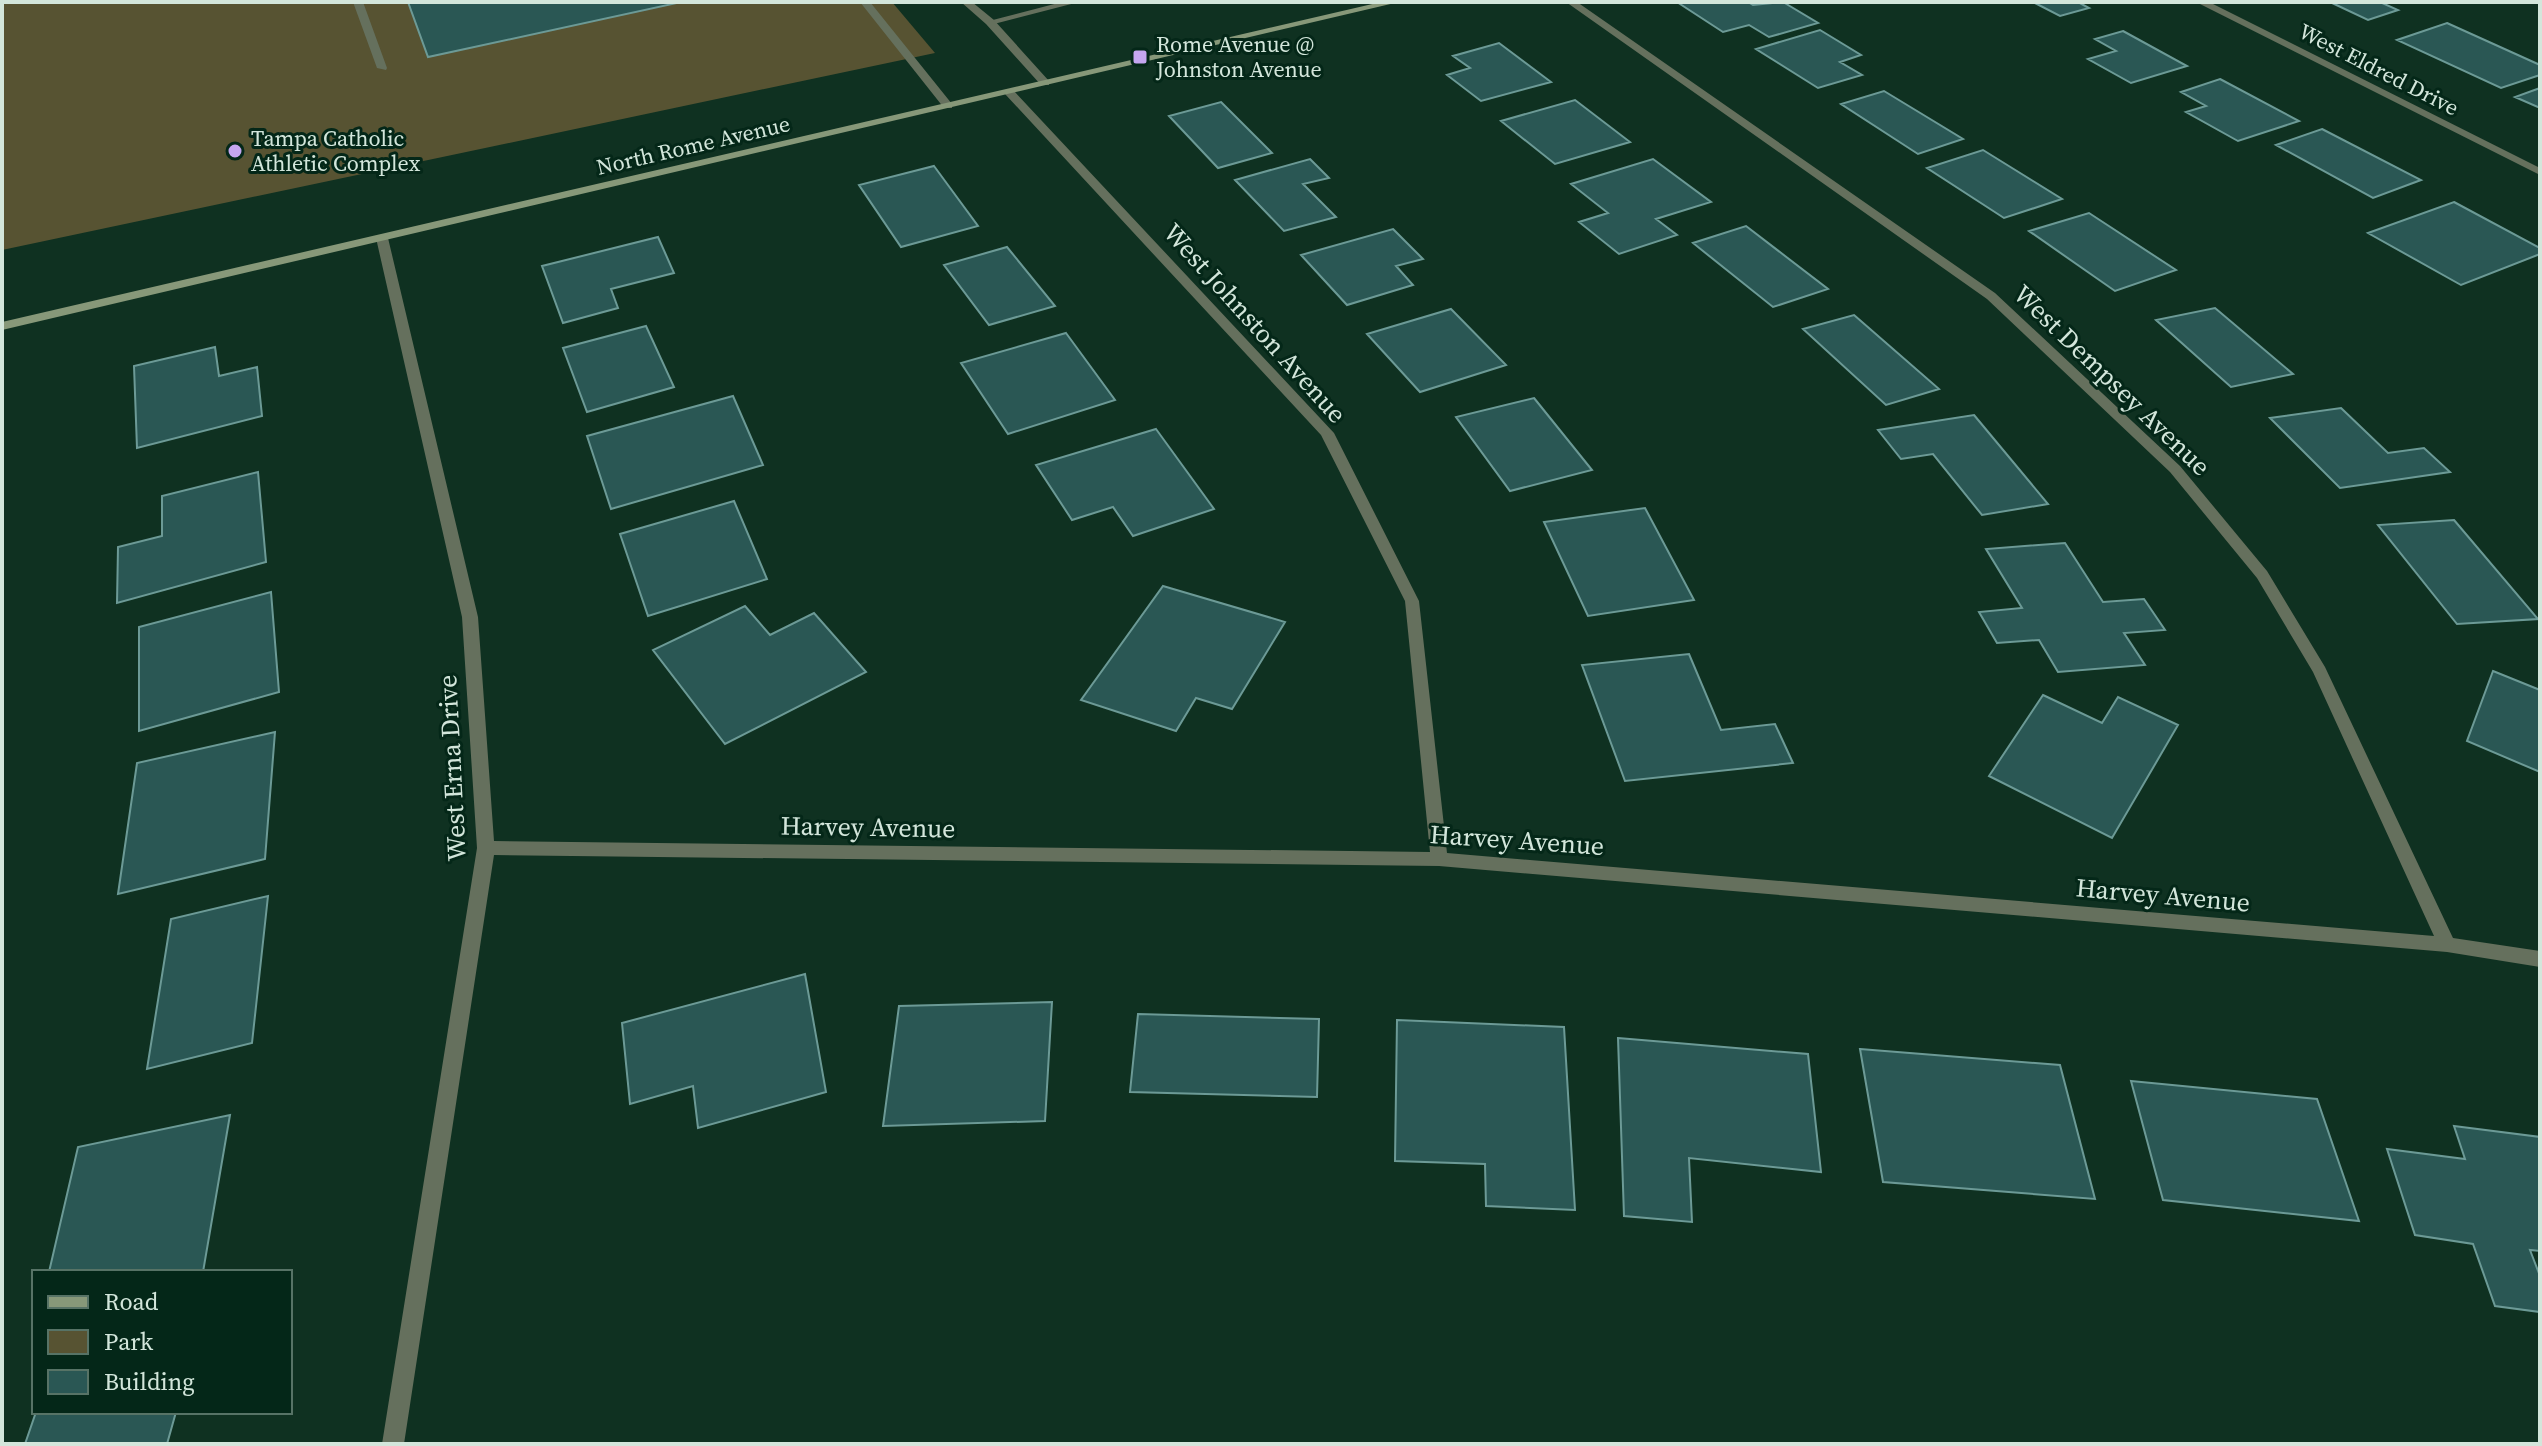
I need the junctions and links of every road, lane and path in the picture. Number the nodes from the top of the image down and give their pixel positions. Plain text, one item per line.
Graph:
1 (358, 2) edge
2 (865, 2) edge
3 (966, 2) edge
4 (1074, 2) edge
5 (1394, 2) edge
6 (1571, 2) edge
7 (2201, 2) edge
8 (990, 22) junction
9 (382, 68) dead end
10 (1045, 83) junction
11 (1009, 92) junction
12 (948, 106) junction
13 (2540, 172) edge
14 (382, 238) junction
15 (2, 326) edge
16 (486, 848) junction
17 (1439, 859) junction
18 (2447, 945) junction
19 (2540, 959) edge
20 (393, 1444) edge

1 - 9 street
2 - 12 street
3 - 8 street
4 - 8 street
5 - 10 street, North Rome Avenue
6 - 18 street, West Dempsey Avenue
7 - 13 street, West Eldred Drive
8 - 10 street
10 - 11 street, North Rome Avenue
11 - 12 street, North Rome Avenue
11 - 17 street, West Johnston Avenue
12 - 14 street, North Rome Avenue
14 - 15 street, North Rome Avenue
14 - 16 street, West Erna Drive
16 - 17 street, Harvey Avenue
16 - 20 street, West Erna Drive
17 - 18 street, Harvey Avenue
18 - 19 street, Harvey Avenue

